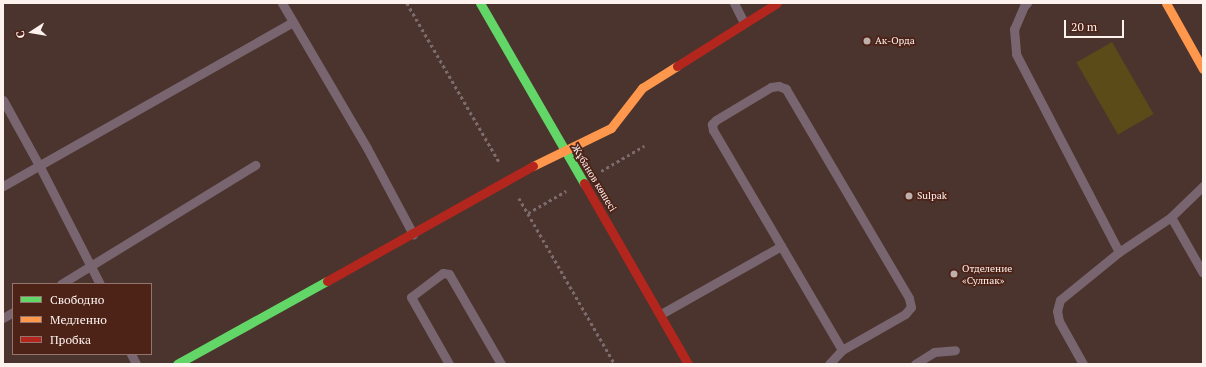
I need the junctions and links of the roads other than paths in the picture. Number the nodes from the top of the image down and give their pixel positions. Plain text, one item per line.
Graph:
1 (282, 3) edge
2 (480, 3) edge
3 (734, 3) edge
4 (777, 3) edge
5 (1027, 3) edge
6 (1166, 3) edge
7 (293, 22) junction
8 (744, 24) junction
9 (1203, 69) edge
10 (3, 100) edge
11 (565, 151) junction
12 (255, 165) dead end
13 (40, 166) junction
14 (3, 186) edge
15 (1203, 186) edge
16 (1171, 217) junction
17 (413, 234) junction
18 (781, 246) junction
19 (1118, 252) junction
20 (92, 266) junction
21 (1203, 273) edge
22 (63, 283) edge
23 (100, 283) edge
24 (12, 313) edge
25 (661, 314) junction
26 (3, 318) edge
27 (842, 350) junction
28 (955, 350) dead end
29 (132, 355) edge
30 (136, 364) edge
31 (177, 364) edge
32 (449, 364) edge
33 (501, 364) edge
34 (688, 364) edge
35 (829, 364) edge
36 (915, 364) edge
37 (1083, 364) edge

1 - 7 lane
2 - 11 street, Жұбанов көшесі
3 - 8 lane
4 - 8 street
5 - 19 lane
6 - 9 street
7 - 13 lane
7 - 17 lane
8 - 11 street
10 - 13 lane
11 - 17 street
11 - 25 street, Жұбанов көшесі
12 - 20 lane
13 - 14 lane
13 - 20 lane
15 - 16 lane
16 - 19 lane
16 - 21 lane
17 - 31 street
18 - 25 lane
18 - 27 lane
18 - 27 lane
19 - 37 lane
20 - 22 lane
20 - 23 lane
24 - 26 lane
25 - 34 street, Жұбанов көшесі
27 - 35 lane
28 - 36 lane
29 - 30 lane
32 - 33 lane

